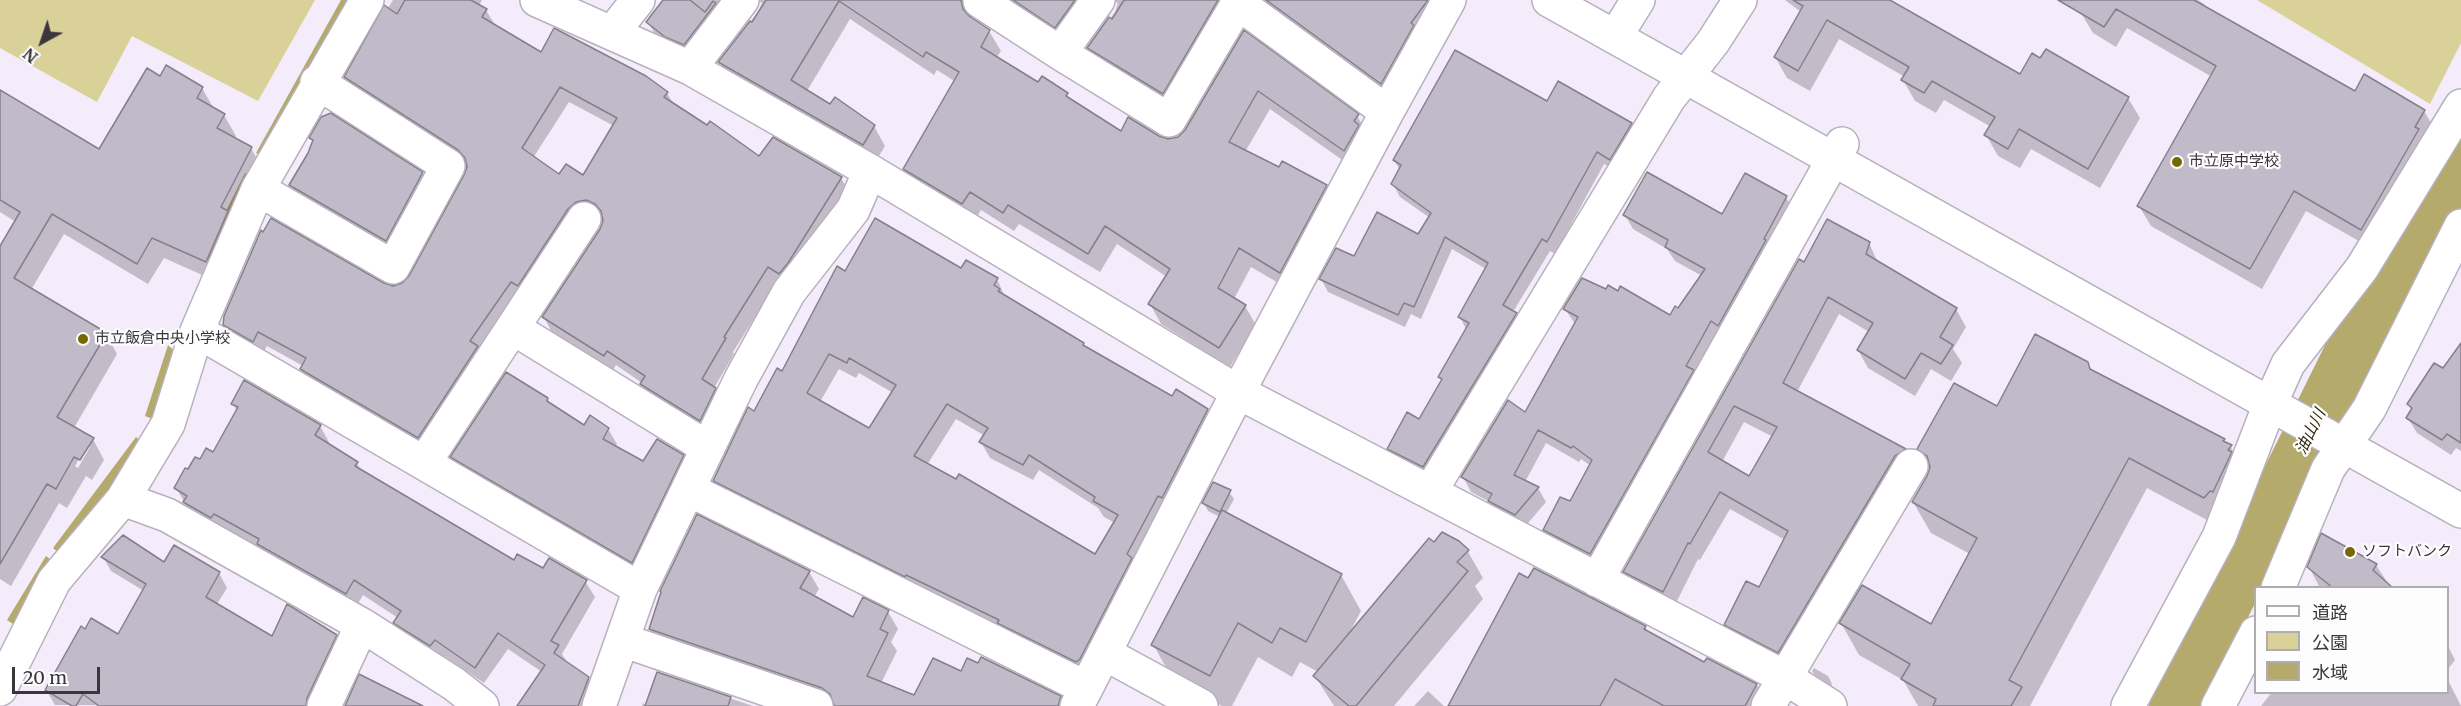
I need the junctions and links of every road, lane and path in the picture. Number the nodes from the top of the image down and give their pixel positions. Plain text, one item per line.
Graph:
1 (367, 0) edge
2 (537, 0) edge
3 (638, 0) edge
4 (742, 0) edge
5 (1098, 0) edge
6 (1449, 0) edge
7 (1548, 0) edge
8 (1584, 0) edge
9 (1740, 0) edge
10 (980, 1) edge
11 (1625, 20) edge
12 (612, 33) junction
13 (1060, 53) junction
14 (690, 68) junction
15 (1689, 70) junction
16 (317, 82) junction
17 (2461, 106) edge
18 (1387, 112) junction
19 (1838, 152) junction
20 (870, 171) junction
21 (258, 189) junction
22 (584, 219) dead end
23 (2461, 226) edge
24 (513, 328) junction
25 (197, 331) junction
26 (1239, 392) junction
27 (2281, 400) junction
28 (2343, 435) junction
29 (708, 448) junction
30 (424, 463) junction
31 (1911, 466) dead end
32 (688, 489) junction
33 (2461, 490) edge
34 (1430, 492) junction
35 (123, 499) junction
36 (2461, 511) edge
37 (1597, 580) junction
38 (2279, 586) edge
39 (640, 589) junction
40 (362, 625) junction
41 (2254, 637) edge
42 (622, 639) junction
43 (1104, 653) junction
44 (3, 674) edge
45 (1786, 678) junction
46 (1082, 697) edge
47 (324, 706) edge
48 (482, 706) edge
49 (599, 706) edge
50 (816, 706) edge
51 (1201, 706) edge
52 (1768, 706) edge
53 (1830, 706) edge
54 (2128, 706) edge
55 (2218, 706) edge

1 - 16 street
2 - 12 street
3 - 12 street
4 - 14 street
5 - 13 street
6 - 18 street
7 - 11 street
8 - 11 street
9 - 15 street
10 - 13 street
11 - 15 street
12 - 14 street
13 - 18 street
14 - 20 street
15 - 19 street
15 - 34 street
16 - 21 street
16 - 21 street
17 - 27 street
18 - 26 street
19 - 27 street
19 - 37 street
20 - 26 street
20 - 29 street
21 - 25 street
22 - 24 street
23 - 28 street
24 - 29 street
24 - 30 street
25 - 30 street
25 - 35 street
26 - 34 street
26 - 43 street
27 - 28 street
27 - 54 street
28 - 33 street
28 - 36 street
28 - 38 street
29 - 32 street
30 - 39 street
31 - 45 street
32 - 39 street
32 - 46 street
34 - 37 street
35 - 40 street
35 - 44 street
37 - 45 street
39 - 42 street
40 - 47 street
40 - 48 street
41 - 55 street
42 - 49 street
42 - 50 street
43 - 46 street
43 - 51 street
45 - 52 street
45 - 53 street

